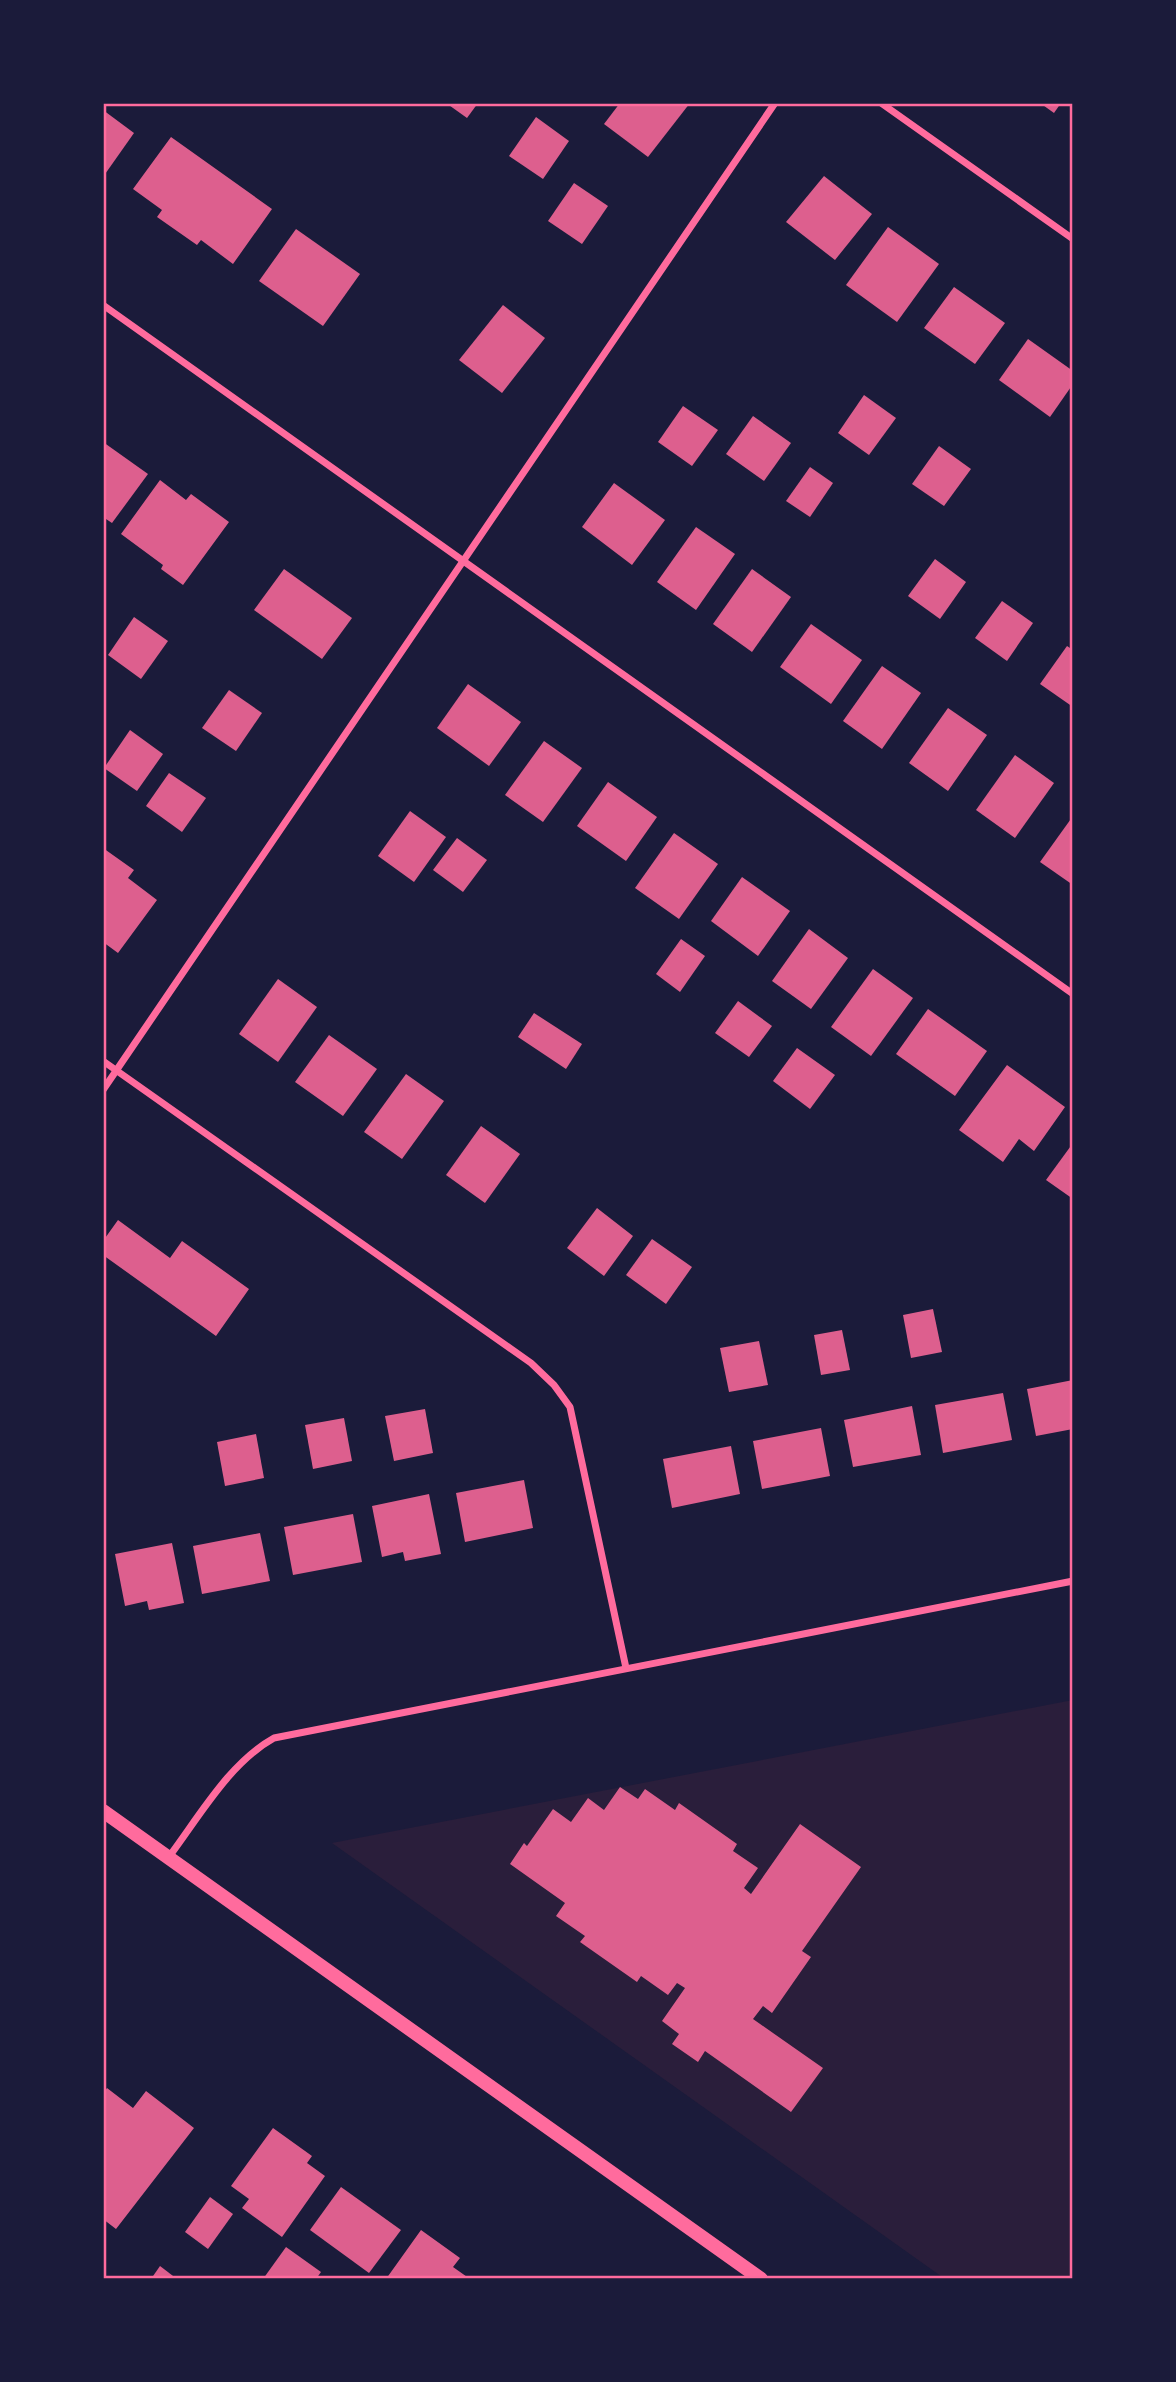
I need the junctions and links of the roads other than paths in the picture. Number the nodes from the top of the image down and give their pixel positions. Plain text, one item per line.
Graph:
1 (775, 103) edge
2 (881, 103) edge
3 (1073, 239) edge
4 (103, 306) edge
5 (464, 562) junction
6 (1073, 994) edge
7 (103, 1061) edge
8 (116, 1070) junction
9 (103, 1090) edge
10 (1073, 1581) edge
11 (626, 1668) junction
12 (103, 1811) edge
13 (168, 1857) junction
14 (761, 2279) edge

1 - 5 street
2 - 3 street
4 - 5 street
5 - 6 street
5 - 8 street
7 - 8 street
8 - 9 street
8 - 11 street
10 - 11 street
11 - 13 street
12 - 13 main road
13 - 14 main road

